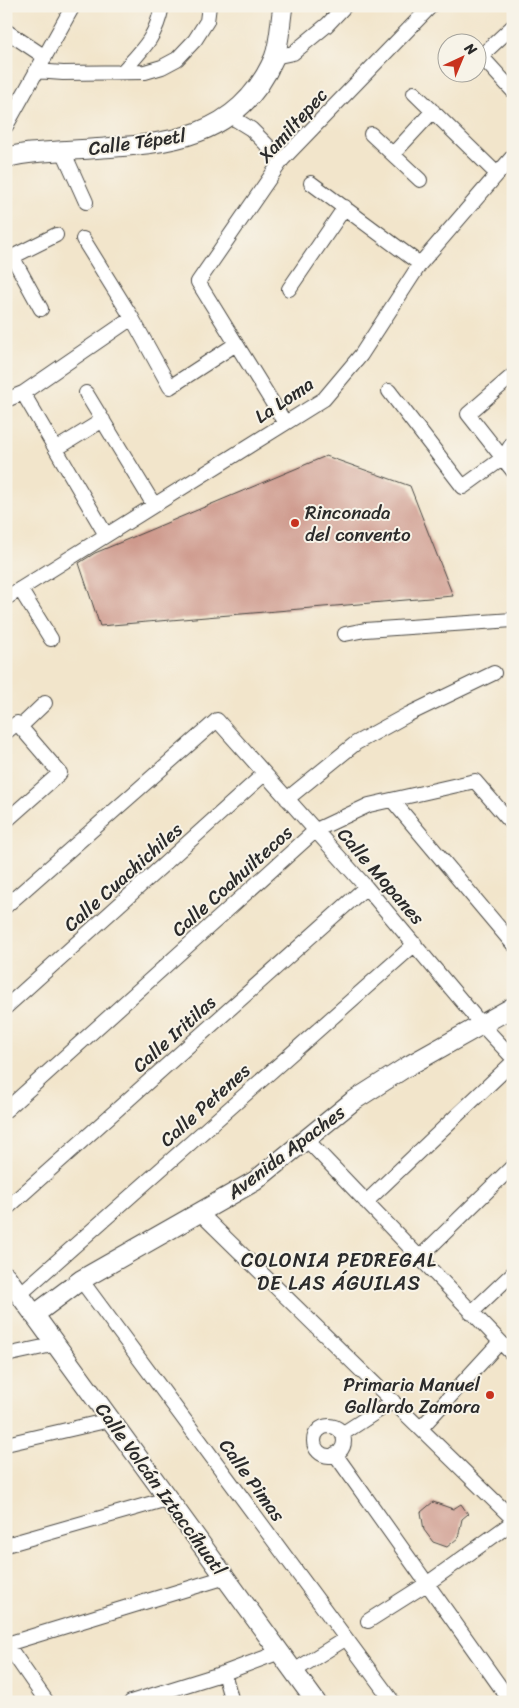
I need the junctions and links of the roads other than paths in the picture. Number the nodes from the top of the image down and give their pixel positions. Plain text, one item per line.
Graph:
1 (73, 6) edge
2 (162, 6) edge
3 (210, 6) edge
4 (283, 6) edge
5 (346, 6) edge
6 (431, 6) edge
7 (513, 26) edge
8 (6, 31) edge
9 (45, 57) junction
10 (274, 57) junction
11 (124, 70) junction
12 (36, 71) junction
13 (513, 91) edge
14 (414, 93) dead end
15 (433, 111) junction
16 (230, 116) junction
17 (6, 126) edge
18 (372, 134) dead end
19 (63, 151) junction
20 (393, 154) junction
21 (513, 156) edge
22 (6, 158) edge
23 (282, 160) junction
24 (496, 173) junction
25 (420, 180) dead end
26 (311, 183) dead end
27 (86, 202) dead end
28 (345, 207) junction
29 (56, 235) dead end
30 (83, 239) dead end
31 (10, 259) edge
32 (420, 264) junction
33 (289, 289) dead end
34 (41, 309) dead end
35 (132, 318) junction
36 (236, 344) junction
37 (513, 376) edge
38 (389, 391) dead end
39 (23, 393) junction
40 (86, 393) dead end
41 (6, 400) edge
42 (103, 420) junction
43 (285, 423) junction
44 (513, 442) edge
45 (56, 449) junction
46 (503, 458) junction
47 (513, 471) edge
48 (154, 505) junction
49 (106, 535) junction
50 (20, 589) junction
51 (6, 598) edge
52 (513, 620) edge
53 (345, 634) dead end
54 (51, 639) dead end
55 (494, 673) dead end
56 (46, 703) dead end
57 (20, 727) junction
58 (6, 732) edge
59 (264, 774) junction
60 (287, 799) junction
61 (392, 800) junction
62 (6, 821) edge
63 (513, 825) edge
64 (316, 830) junction
65 (366, 887) junction
66 (6, 906) edge
67 (415, 944) junction
68 (513, 944) edge
69 (6, 1007) edge
70 (513, 1007) edge
71 (481, 1024) junction
72 (513, 1058) edge
73 (513, 1062) edge
74 (6, 1110) edge
75 (308, 1140) junction
76 (513, 1166) edge
77 (366, 1202) junction
78 (6, 1209) edge
79 (200, 1213) junction
80 (419, 1258) junction
81 (513, 1273) edge
82 (6, 1276) edge
83 (81, 1280) junction
84 (20, 1295) junction
85 (471, 1313) junction
86 (34, 1315) junction
87 (500, 1342) junction
88 (57, 1344) junction
89 (6, 1355) edge
90 (513, 1355) edge
91 (392, 1401) junction
92 (110, 1420) junction
93 (421, 1428) junction
94 (342, 1434) junction
95 (6, 1444) edge
96 (335, 1454) junction
97 (167, 1499) junction
98 (513, 1520) edge
99 (6, 1545) edge
100 (226, 1578) junction
101 (428, 1583) junction
102 (368, 1621) dead end
103 (345, 1639) junction
104 (7, 1644) edge
105 (280, 1652) junction
106 (294, 1671) junction
107 (224, 1674) junction
108 (39, 1699) edge
109 (131, 1702) edge
110 (232, 1702) edge
111 (316, 1702) edge
112 (392, 1702) edge
113 (511, 1702) edge

1 - 9 street
2 - 11 street
3 - 11 street
4 - 10 street, Calle Tépetl
5 - 10 street
6 - 23 street, Xamiltepec
7 - 13 street
8 - 9 street
9 - 12 street
10 - 16 street, Calle Tépetl
11 - 12 street
12 - 17 street
14 - 15 street
15 - 20 street
15 - 24 street
16 - 19 street, Calle Tépetl
16 - 23 street
18 - 20 street
19 - 22 street, Calle Tépetl
19 - 27 street, Calle Tépetl
20 - 25 street
21 - 24 street, La Loma
23 - 36 street, Xamiltepec
24 - 32 street, La Loma
26 - 28 street
28 - 32 street
28 - 33 street
29 - 31 street
30 - 35 street
31 - 34 street
32 - 43 street, La Loma
35 - 36 street
35 - 39 street
36 - 43 street
37 - 46 street
38 - 46 street
39 - 41 street
39 - 45 street
40 - 42 street
42 - 45 street
42 - 48 street
43 - 48 street, La Loma
44 - 46 street
45 - 49 street
46 - 47 street
48 - 49 street, La Loma
49 - 50 street, La Loma
50 - 51 street, La Loma
50 - 54 street
52 - 53 street
55 - 60 street
56 - 57 street
57 - 58 street
57 - 62 street
59 - 60 street, Calle Mopanes
59 - 66 street, Calle Mopanes
59 - 69 street, Calle Cuachichiles
60 - 64 street, Calle Mopanes
61 - 63 street, Calle Coahuiltecos
61 - 64 street, Calle Coahuiltecos
61 - 68 street
64 - 65 street, Calle Mopanes
64 - 74 street, Calle Coahuiltecos
65 - 67 street, Calle Mopanes
65 - 78 street, Calle Iritilas
67 - 71 street, Calle Mopanes
67 - 84 street, Calle Petenes
70 - 71 street, Avenida Apaches
71 - 72 street, Calle Mopanes
71 - 75 street, Avenida Apaches
73 - 77 street
75 - 77 street
75 - 79 street, Avenida Apaches
76 - 80 street
77 - 80 street
79 - 83 street, Avenida Apaches
79 - 91 street
80 - 85 street
81 - 85 street
82 - 84 street, Calle Volcán Iztaccíhuatl
83 - 86 street, Avenida Apaches
83 - 103 street, Calle Pimas
84 - 86 street, Calle Volcán Iztaccíhuatl
85 - 87 street
86 - 88 street, Calle Volcán Iztaccíhuatl
87 - 90 street
87 - 93 street
88 - 89 street
88 - 92 street, Calle Volcán Iztaccíhuatl
91 - 93 street
91 - 94 street
92 - 95 street
92 - 97 street, Calle Volcán Iztaccíhuatl
93 - 98 street
94 - 96 street
94 - 96 street
96 - 101 street
97 - 99 street
97 - 100 street, Calle Volcán Iztaccíhuatl
98 - 101 street
100 - 104 street
100 - 105 street, Calle Volcán Iztaccíhuatl
101 - 102 street
101 - 113 street
103 - 106 street
103 - 112 street, Calle Pimas
104 - 108 street
105 - 106 street, Calle Volcán Iztaccíhuatl
105 - 107 street
106 - 111 street, Calle Volcán Iztaccíhuatl
107 - 109 street
107 - 110 street

